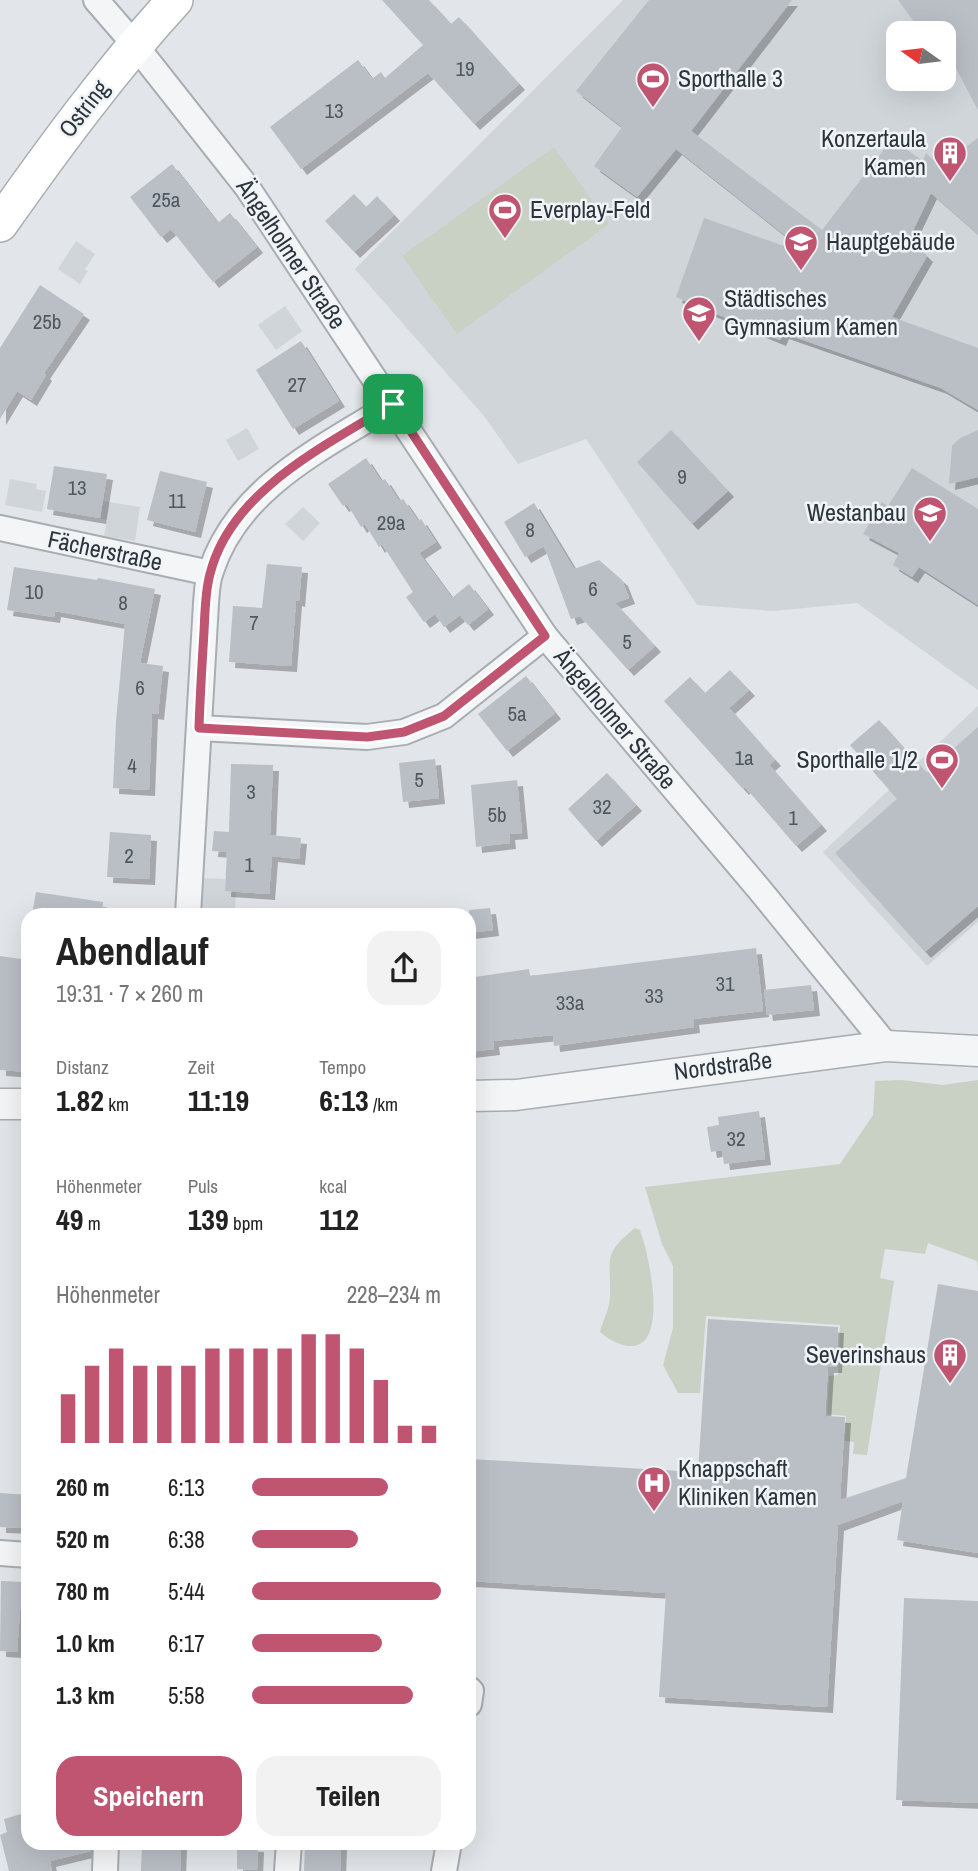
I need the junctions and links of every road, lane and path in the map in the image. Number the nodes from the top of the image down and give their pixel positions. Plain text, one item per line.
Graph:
1 (96, 0) edge
2 (175, 0) edge
3 (135, 45) junction
4 (0, 224) edge
5 (393, 404) junction
6 (0, 528) edge
7 (210, 573) junction
8 (545, 636) junction
9 (199, 728) junction
10 (188, 908) edge
11 (887, 1046) junction
12 (978, 1051) edge
13 (476, 1096) edge
14 (0, 1104) edge
15 (21, 1104) edge
16 (0, 1553) edge
17 (21, 1554) edge
18 (106, 1850) edge
19 (289, 1850) edge
20 (448, 1850) edge
21 (105, 1871) edge
22 (288, 1871) edge
23 (444, 1871) edge

1 - 3 street, Ängelholmer Straße
2 - 3 main road, Ostring
3 - 4 main road, Ostring
3 - 5 street, Ängelholmer Straße
5 - 7 street
5 - 8 street, Ängelholmer Straße
6 - 7 street, Fächerstraße
7 - 9 street
8 - 9 street
8 - 11 street, Ängelholmer Straße
9 - 10 street
11 - 12 street, Nordstraße
11 - 13 street, Nordstraße
14 - 15 street
16 - 17 street
18 - 21 street
19 - 22 street
20 - 23 street

